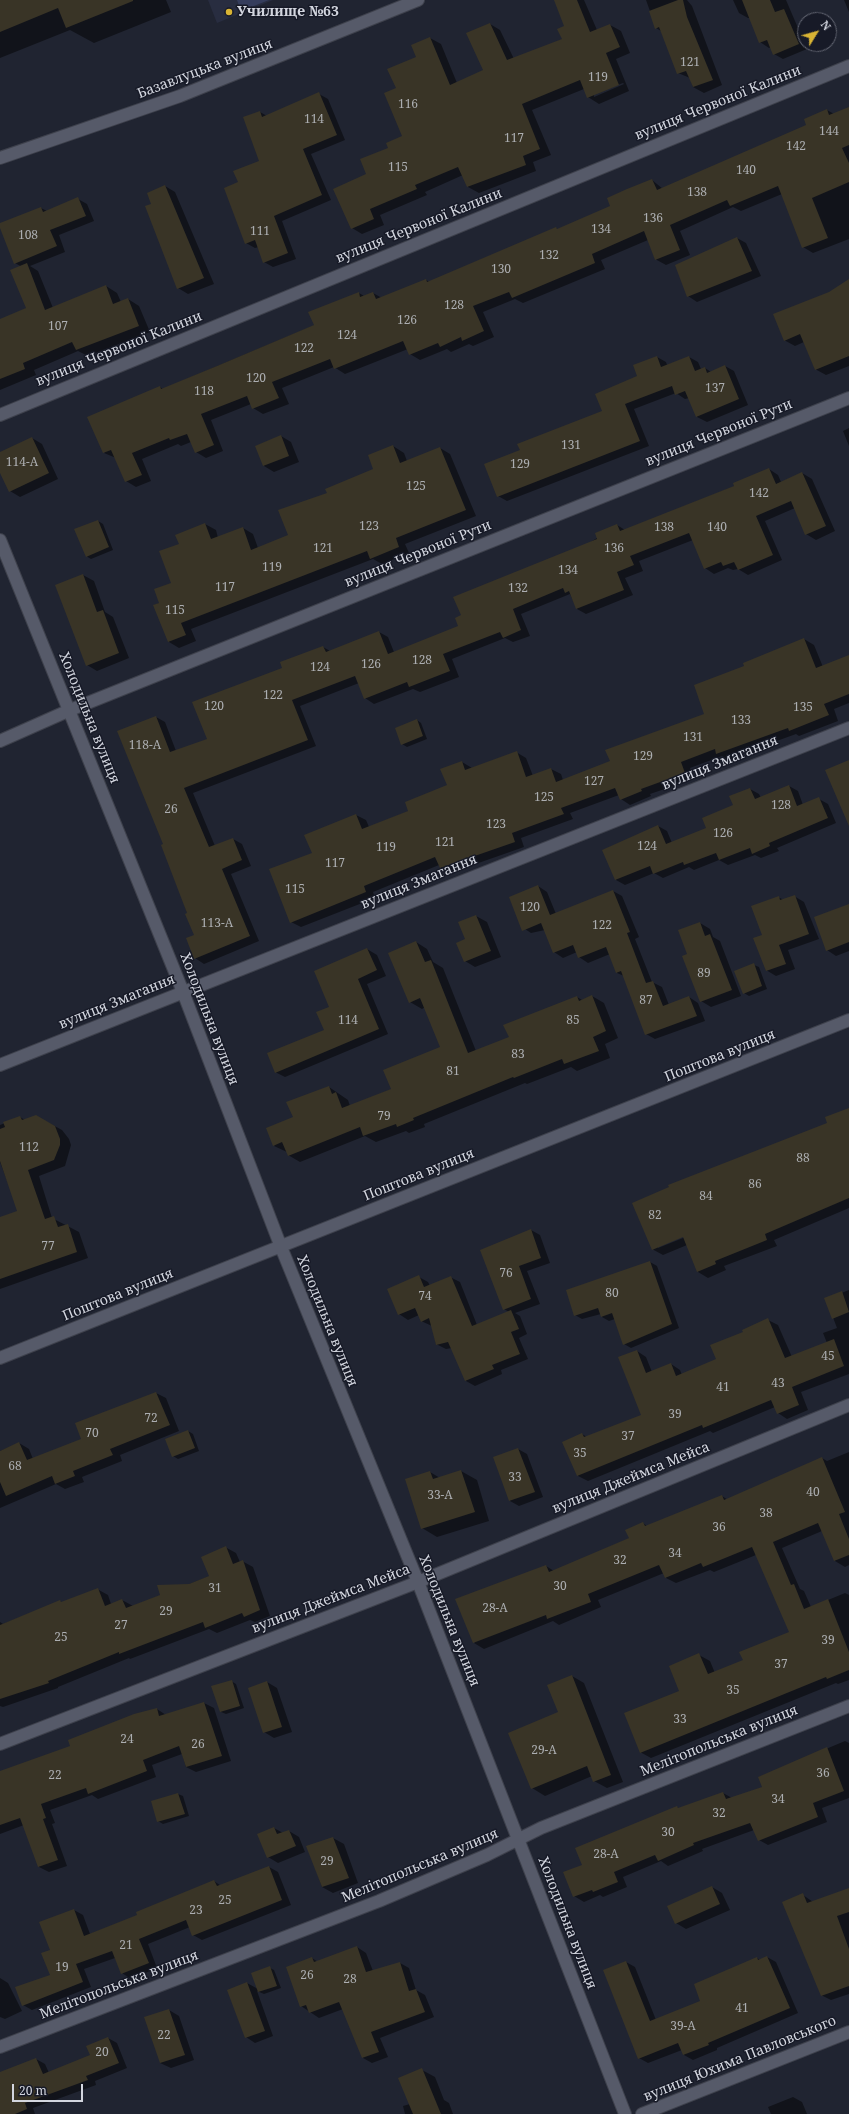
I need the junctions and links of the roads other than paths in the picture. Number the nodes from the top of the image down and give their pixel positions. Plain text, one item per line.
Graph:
1 (418, 0) edge
2 (849, 66) edge
3 (0, 158) edge
4 (849, 398) edge
5 (0, 415) edge
6 (0, 540) edge
7 (70, 710) junction
8 (849, 728) edge
9 (0, 741) edge
10 (183, 992) junction
11 (849, 1020) edge
12 (0, 1065) edge
13 (281, 1247) junction
14 (0, 1358) edge
15 (849, 1405) edge
16 (418, 1582) junction
17 (849, 1706) edge
18 (0, 1744) edge
19 (519, 1839) junction
20 (849, 2032) edge
21 (0, 2047) edge
22 (625, 2114) edge
23 (642, 2114) edge

1 - 3 street, Базавлуцька вулиця
2 - 5 street, вулиця Червоної Калини
4 - 7 street, вулиця Червоної Рути
6 - 7 street, Холодильна вулиця
7 - 9 street, вулиця Червоної Рути
7 - 10 street, Холодильна вулиця
8 - 10 street, вулиця Змагання
10 - 12 street, вулиця Змагання
10 - 13 street, Холодильна вулиця
11 - 13 street, Поштова вулиця
13 - 14 street, Поштова вулиця
13 - 16 street, Холодильна вулиця
15 - 16 street, вулиця Джеймса Мейса
16 - 18 street, вулиця Джеймса Мейса
16 - 19 street, Холодильна вулиця
17 - 19 street, Мелітопольська вулиця
19 - 21 street, Мелітопольська вулиця
19 - 22 street, Холодильна вулиця
20 - 23 street, вулиця Юхима Павловського

